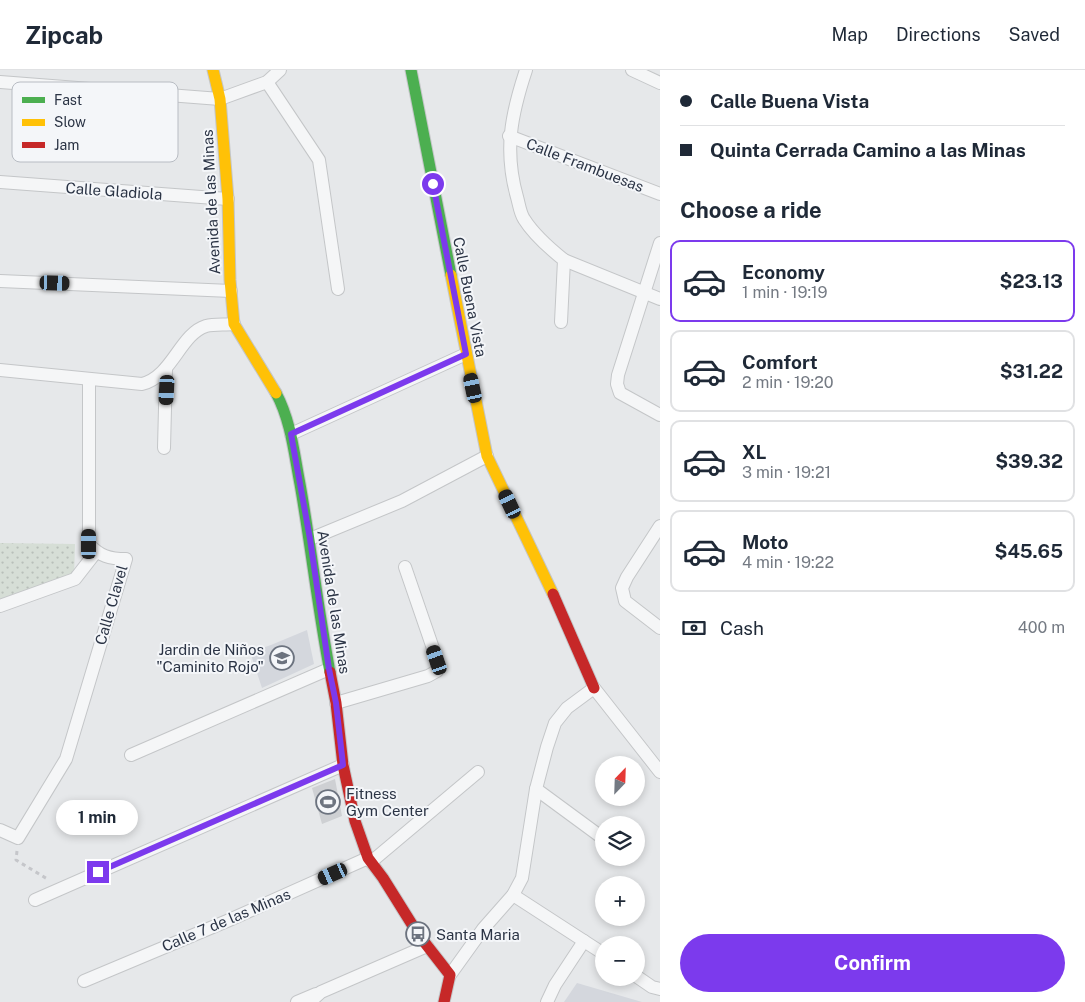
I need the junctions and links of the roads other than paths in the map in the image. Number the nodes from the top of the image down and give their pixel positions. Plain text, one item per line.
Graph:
1 (213, 70) edge
2 (280, 70) edge
3 (411, 70) edge
4 (526, 70) edge
5 (632, 70) edge
6 (646, 73) edge
7 (267, 82) junction
8 (660, 83) edge
9 (178, 96) edge
10 (220, 99) junction
11 (510, 136) junction
12 (0, 182) edge
13 (660, 194) edge
14 (228, 199) junction
15 (660, 243) edge
16 (564, 260) junction
17 (0, 281) edge
18 (338, 289) dead end
19 (231, 291) junction
20 (645, 294) junction
21 (660, 299) edge
22 (561, 322) dead end
23 (234, 324) junction
24 (466, 354) junction
25 (166, 368) junction
26 (0, 370) edge
27 (89, 379) junction
28 (660, 415) edge
29 (291, 434) junction
30 (164, 448) dead end
31 (487, 456) junction
32 (660, 526) edge
33 (310, 539) junction
34 (96, 552) junction
35 (405, 567) dead end
36 (0, 606) edge
37 (660, 628) edge
38 (329, 669) junction
39 (594, 688) junction
40 (336, 703) junction
41 (131, 755) dead end
42 (343, 765) junction
43 (478, 772) dead end
44 (660, 772) edge
45 (536, 789) junction
46 (0, 830) edge
47 (595, 833) edge
48 (369, 860) junction
49 (513, 895) junction
50 (35, 900) dead end
51 (584, 941) junction
52 (427, 946) junction
53 (595, 948) edge
54 (450, 975) junction
55 (84, 981) dead end
56 (645, 982) edge
57 (660, 989) edge
58 (320, 992) junction
59 (296, 1002) edge
60 (310, 1002) edge
61 (444, 1002) edge
62 (547, 1002) edge

1 - 10 street, Avenida de las Minas
2 - 7 street
3 - 24 street, Calle Buena Vista
4 - 11 street
5 - 6 street
6 - 8 street
7 - 10 street
7 - 18 street
9 - 10 street
10 - 14 street, Avenida de las Minas
11 - 13 street, Calle Frambuesas
11 - 16 street
12 - 14 street, Calle Gladiola
14 - 19 street, Avenida de las Minas
15 - 20 street
16 - 20 street
16 - 22 street
17 - 19 street
19 - 23 street, Avenida de las Minas
20 - 21 street
20 - 28 street
23 - 25 street
23 - 29 street, Avenida de las Minas
24 - 29 street
24 - 31 street, Calle Buena Vista
25 - 27 street
25 - 30 street
26 - 27 street
27 - 34 street, Calle Clavel
29 - 33 street, Avenida de las Minas
31 - 33 street
31 - 39 street, Calle Buena Vista
32 - 37 street
33 - 38 street, Avenida de las Minas
34 - 36 street
34 - 46 street, Calle Clavel
35 - 40 street
38 - 40 street, Avenida de las Minas
38 - 41 street
39 - 44 street
39 - 45 street
40 - 42 street, Avenida de las Minas
42 - 48 street, Avenida de las Minas
42 - 50 street
43 - 48 street, Calle 7 de las Minas
45 - 47 street
45 - 49 street
48 - 52 street, Avenida de las Minas
48 - 55 street, Calle 7 de las Minas
49 - 51 street
49 - 54 street
51 - 53 street
51 - 62 street
52 - 54 street, Avenida de las Minas
52 - 58 street
54 - 61 street
56 - 57 street
58 - 59 street
58 - 60 street

